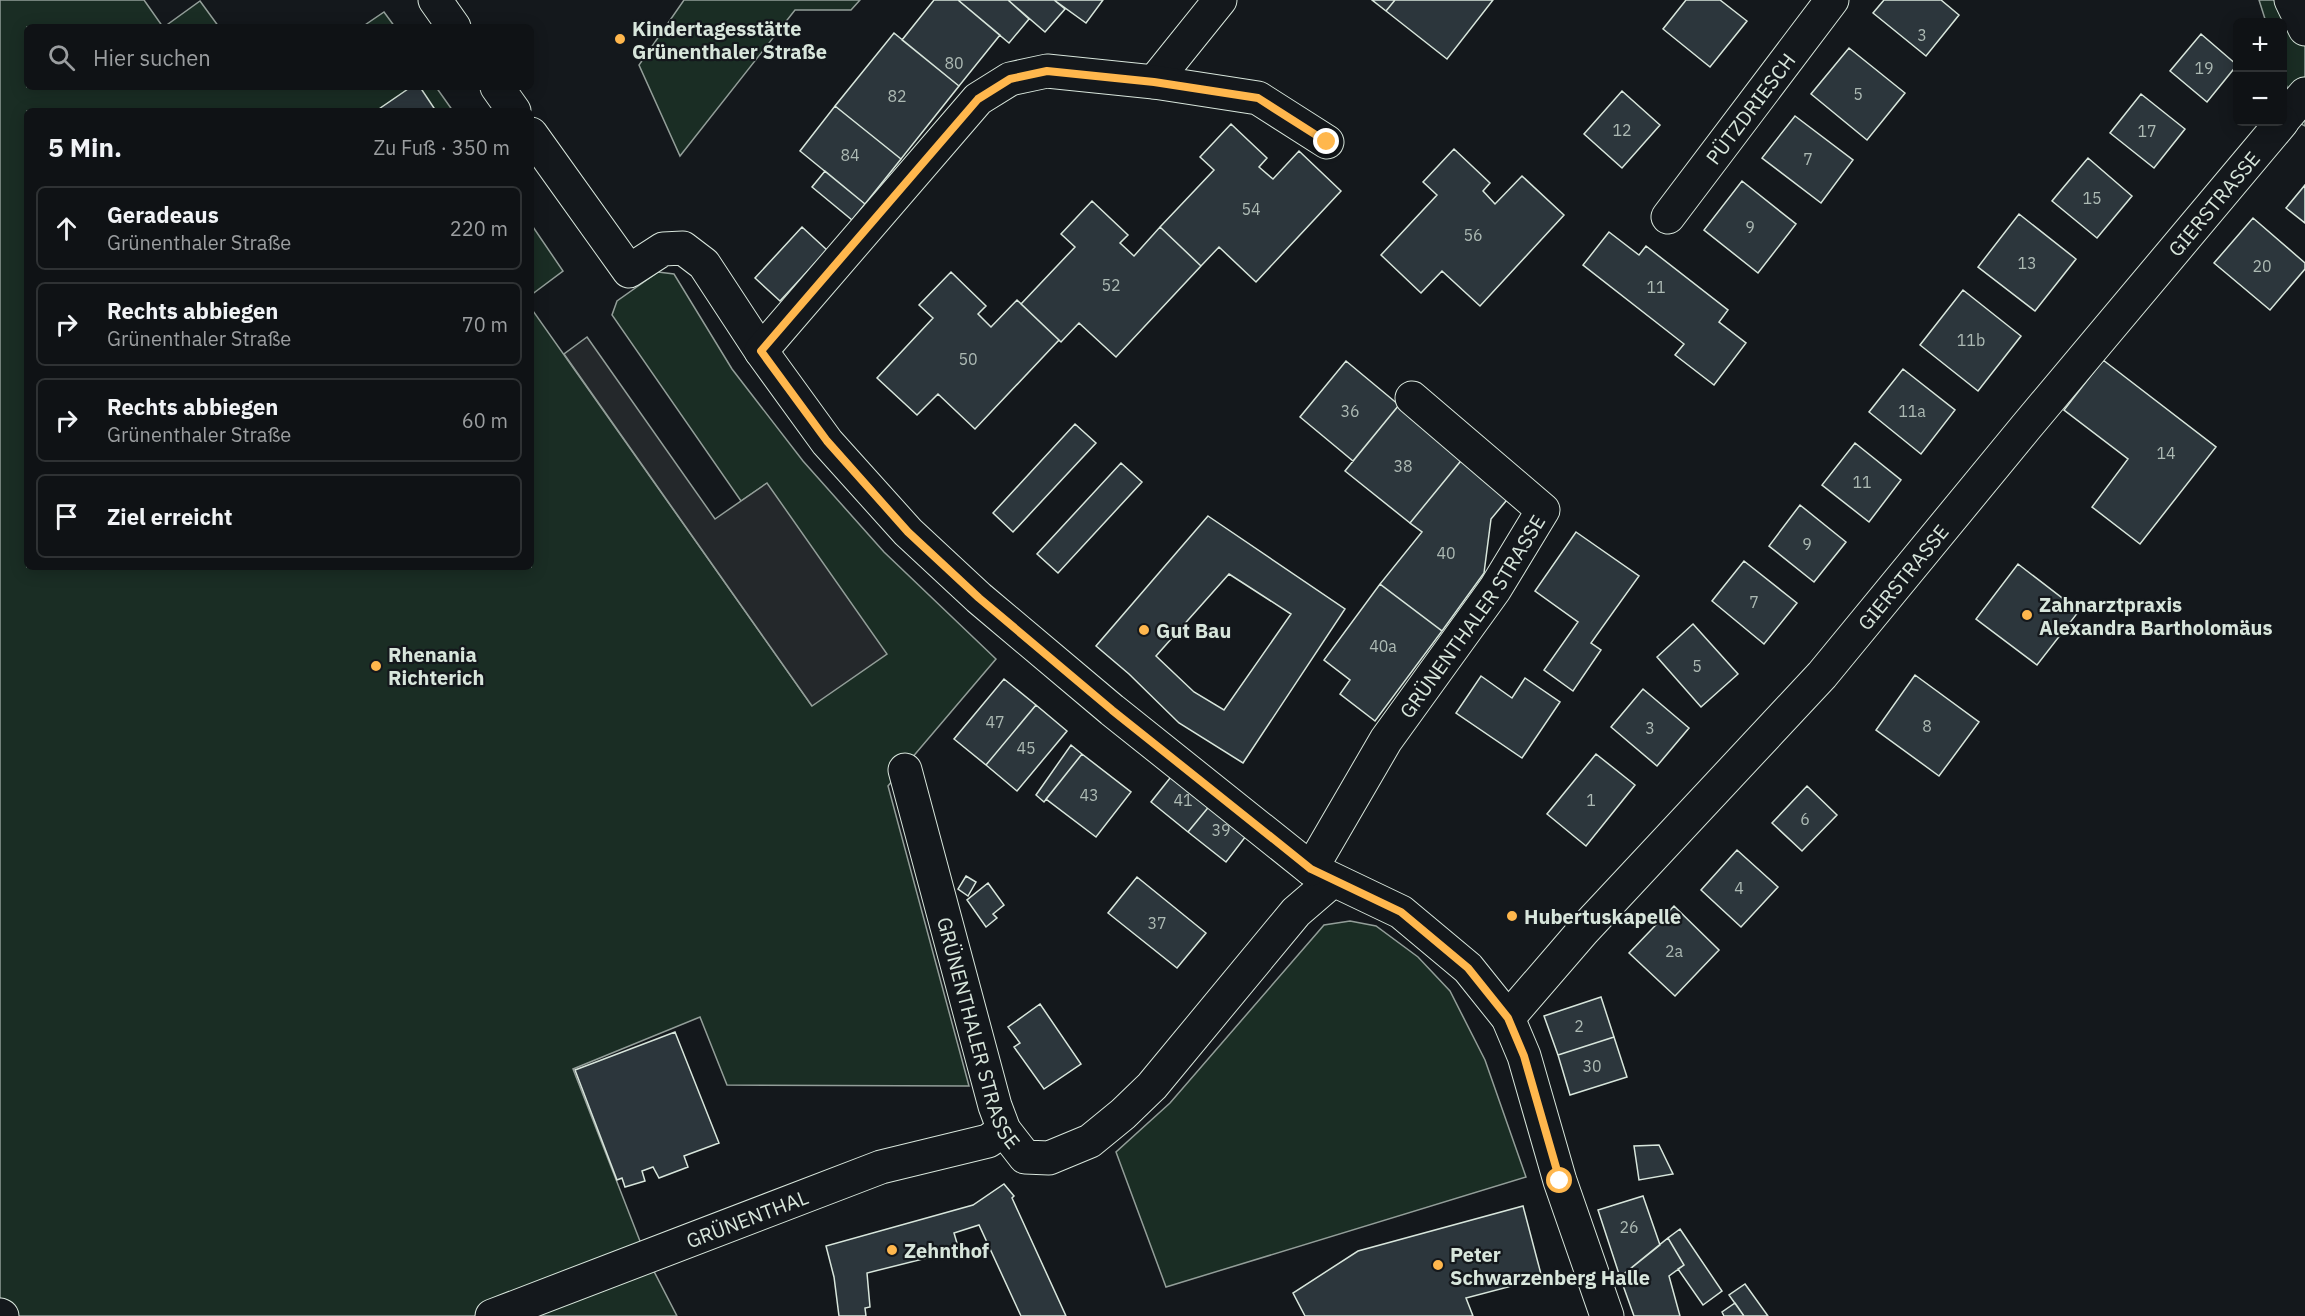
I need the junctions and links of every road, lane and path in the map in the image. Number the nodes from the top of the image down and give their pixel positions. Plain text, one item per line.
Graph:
1 (435, 0) edge
2 (1220, 0) edge
3 (1832, 0) edge
4 (2291, 0) edge
5 (452, 24) edge
6 (2305, 29) edge
7 (1154, 82) junction
8 (499, 90) edge
9 (2305, 94) edge
10 (512, 108) edge
11 (2287, 115) edge
12 (2278, 126) edge
13 (534, 138) edge
14 (1327, 142) dead end
15 (1668, 217) dead end
16 (761, 351) junction
17 (1412, 398) dead end
18 (905, 770) dead end
19 (1322, 875) junction
20 (1508, 1018) junction
21 (1004, 1130) junction
22 (492, 1316) edge
23 (1607, 1316) edge

1 - 5 street
2 - 7 street
3 - 15 street, PÜTZDRIESCH
4 - 6 street
7 - 14 street
7 - 16 street
8 - 10 street
9 - 11 street, GIERSTRASSE
12 - 20 street, GIERSTRASSE
13 - 16 street
16 - 19 street
17 - 19 street, GRÜNENTHALER STRASSE
18 - 21 street, GRÜNENTHALER STRASSE
19 - 20 street
19 - 21 street, GRÜNENTHALER STRASSE
20 - 23 street
21 - 22 street, GRÜNENTHAL

